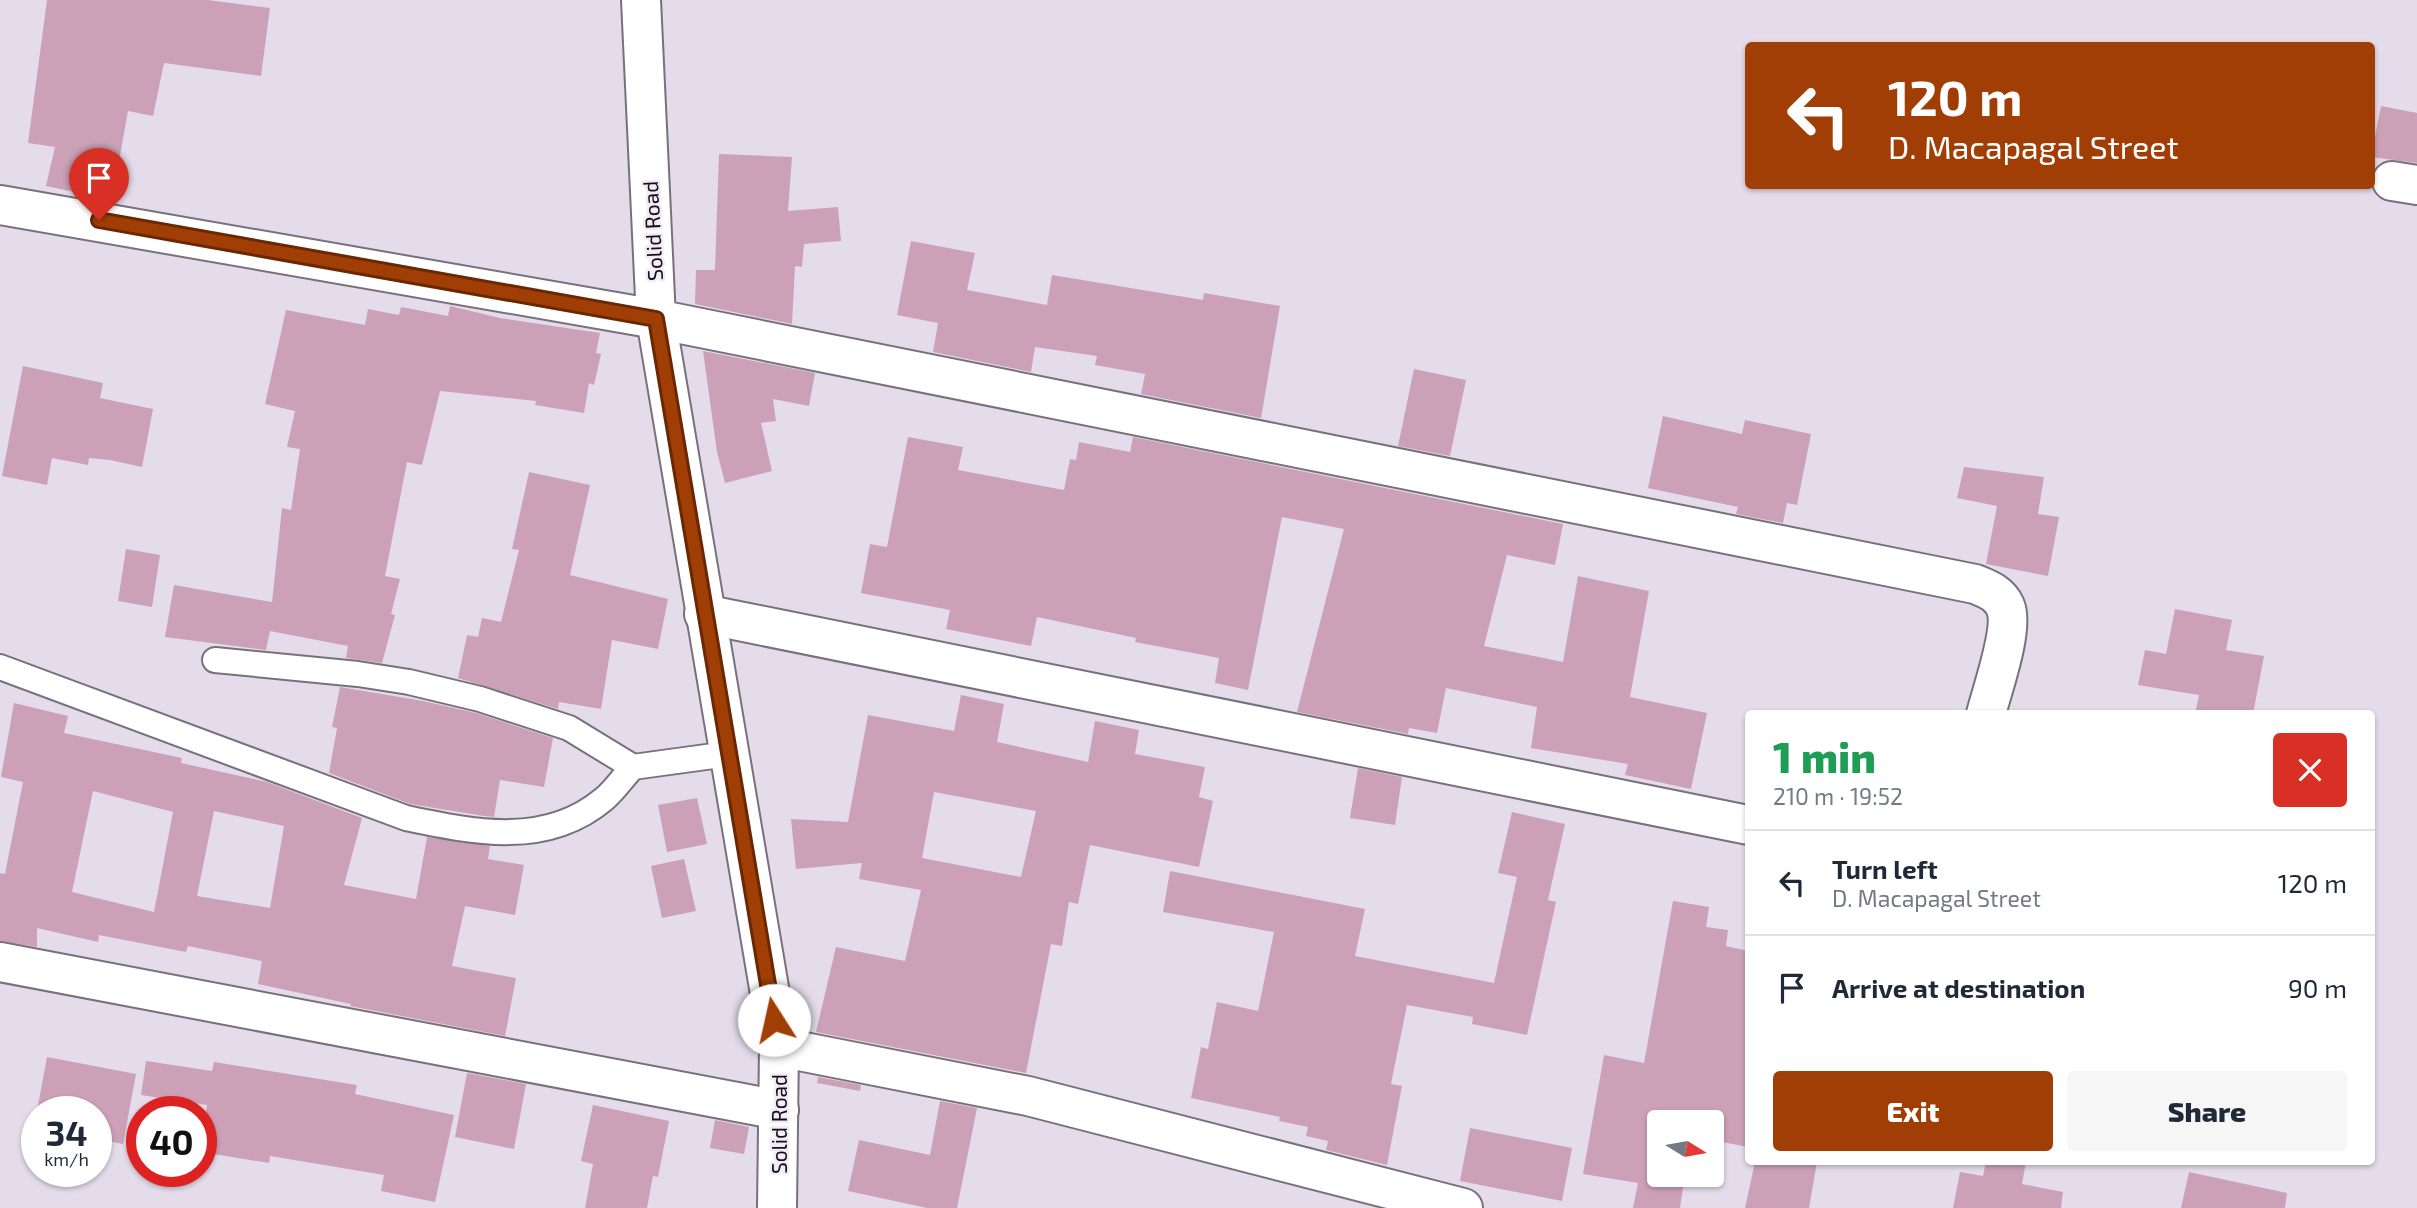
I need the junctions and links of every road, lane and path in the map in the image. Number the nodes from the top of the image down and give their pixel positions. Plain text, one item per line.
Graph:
1 (641, 0) edge
2 (0, 205) edge
3 (656, 319) junction
4 (704, 614) junction
5 (215, 660) dead end
6 (0, 667) edge
7 (1987, 710) edge
8 (728, 754) junction
9 (633, 767) junction
10 (1745, 824) edge
11 (0, 962) edge
12 (779, 1047) junction
13 (779, 1110) junction
14 (777, 1208) edge
15 (1463, 1208) edge

1 - 3 street, Solid Road
2 - 3 street
3 - 4 street, Solid Road
3 - 7 street
4 - 8 street, Solid Road
4 - 10 street
5 - 9 lane
6 - 9 lane
8 - 9 lane
8 - 12 street, Solid Road
11 - 13 street
12 - 13 street, Solid Road
12 - 15 street
13 - 14 street, Solid Road

